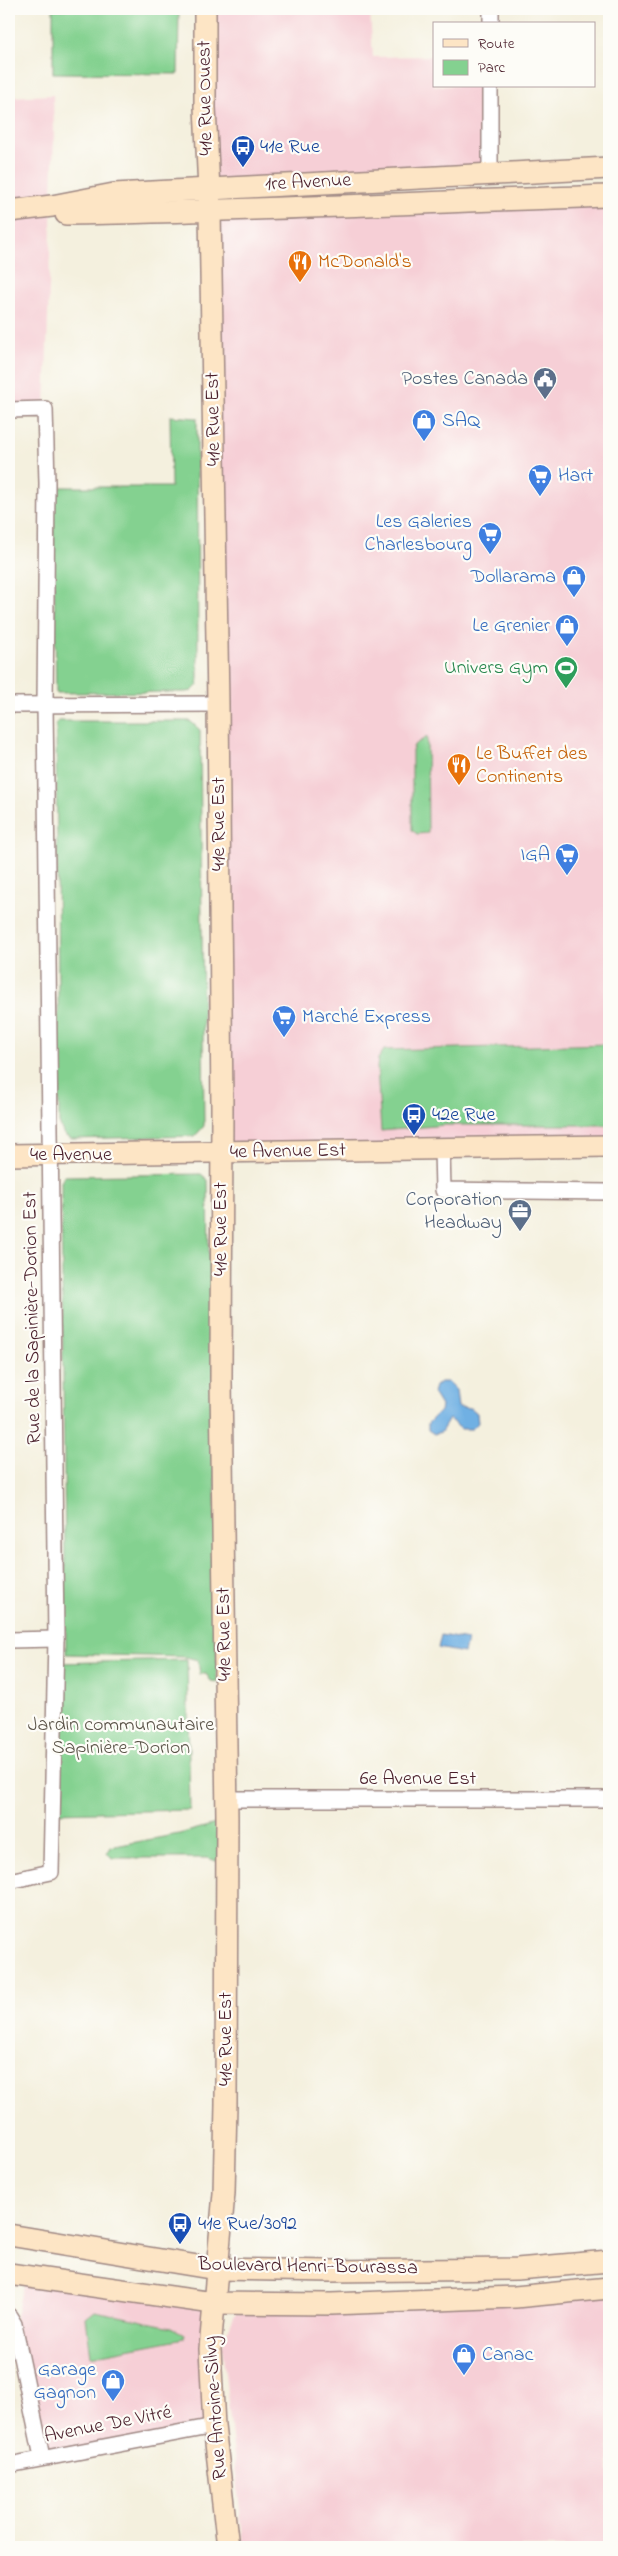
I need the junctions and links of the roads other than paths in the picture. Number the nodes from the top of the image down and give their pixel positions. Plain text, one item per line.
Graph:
1 (205, 9) edge
2 (490, 9) edge
3 (490, 22) edge
4 (490, 88) edge
5 (609, 168) edge
6 (490, 173) junction
7 (208, 188) junction
8 (609, 196) edge
9 (210, 211) junction
10 (9, 212) edge
11 (9, 410) edge
12 (45, 704) junction
13 (218, 704) junction
14 (9, 705) edge
15 (609, 1146) edge
16 (442, 1149) junction
17 (222, 1153) junction
18 (9, 1155) edge
19 (51, 1155) junction
20 (134, 1155) joint
21 (609, 1192) edge
22 (56, 1639) junction
23 (9, 1640) edge
24 (609, 1799) edge
25 (226, 1800) junction
26 (9, 1881) edge
27 (9, 2235) edge
28 (609, 2261) edge
29 (216, 2269) junction
30 (9, 2274) edge
31 (609, 2288) edge
32 (213, 2303) junction
33 (9, 2316) edge
34 (214, 2426) junction
35 (42, 2457) junction
36 (9, 2465) edge
37 (228, 2547) edge

1 - 7 street, 41e Rue Ouest
2 - 3 street
4 - 6 street
5 - 6 street, 1re Avenue
6 - 7 street, 1re Avenue
7 - 9 street, 41e Rue Est
7 - 10 street, 1re Avenue
8 - 9 street, 1re Avenue
9 - 10 street, 1re Avenue
9 - 13 street, 41e Rue Est
11 - 12 street, Rue de la Sapinière-Dorion Est
12 - 13 street
12 - 14 street
12 - 19 street, Rue de la Sapinière-Dorion Est
13 - 17 street, 41e Rue Est
15 - 16 street, 4e Avenue Est
16 - 17 street, 4e Avenue Est
16 - 21 street
17 - 20 street, 4e Avenue Est
17 - 25 street, 41e Rue Est
18 - 19 street, 4e Avenue
19 - 20 street, 4e Avenue
19 - 22 street, Rue de la Sapinière-Dorion Est
22 - 23 street
22 - 26 street, Rue de la Sapinière-Dorion Est
24 - 25 street, 6e Avenue Est
25 - 29 street, 41e Rue Est
27 - 29 street, Boulevard Henri-Bourassa
28 - 29 street, Boulevard Henri-Bourassa
29 - 32 street, Rue Antoine-Silvy
30 - 32 street, Boulevard Henri-Bourassa
31 - 32 street, Boulevard Henri-Bourassa
32 - 34 street, Rue Antoine-Silvy
33 - 35 street
34 - 35 street, Avenue De Vitré
34 - 37 street, Rue Antoine-Silvy
35 - 36 street, Avenue De Vitré

